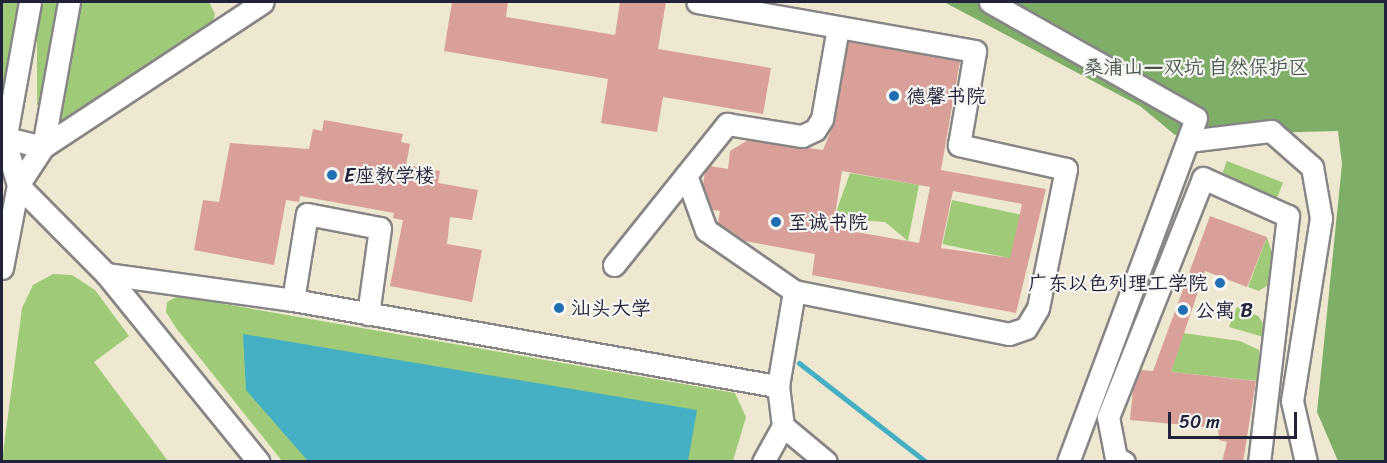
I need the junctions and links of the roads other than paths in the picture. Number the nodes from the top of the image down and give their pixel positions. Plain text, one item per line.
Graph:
1 (30, 2) edge
2 (69, 2) edge
3 (264, 2) edge
4 (697, 2) edge
5 (990, 2) edge
6 (838, 27) junction
7 (3, 139) edge
8 (1188, 141) junction
9 (43, 147) junction
10 (686, 175) junction
11 (18, 185) junction
12 (614, 265) dead end
13 (2, 268) edge
14 (106, 274) junction
15 (794, 291) junction
16 (293, 300) junction
17 (368, 314) junction
18 (778, 386) junction
19 (783, 426) junction
20 (1118, 460) edge
21 (259, 462) edge
22 (763, 462) edge
23 (826, 462) edge
24 (1068, 462) edge
25 (1259, 462) edge
26 (1306, 462) edge

1 - 7 street
2 - 9 street
3 - 9 street
4 - 6 street
5 - 8 street
6 - 10 street
6 - 15 street
7 - 9 street
7 - 11 street
8 - 24 street
8 - 26 street
9 - 11 street
10 - 12 street
10 - 15 street
11 - 13 street
11 - 14 street
14 - 16 street
14 - 21 street
15 - 18 street
16 - 17 street
16 - 17 street
17 - 18 street
18 - 19 street
19 - 22 street
19 - 23 street
20 - 25 street

